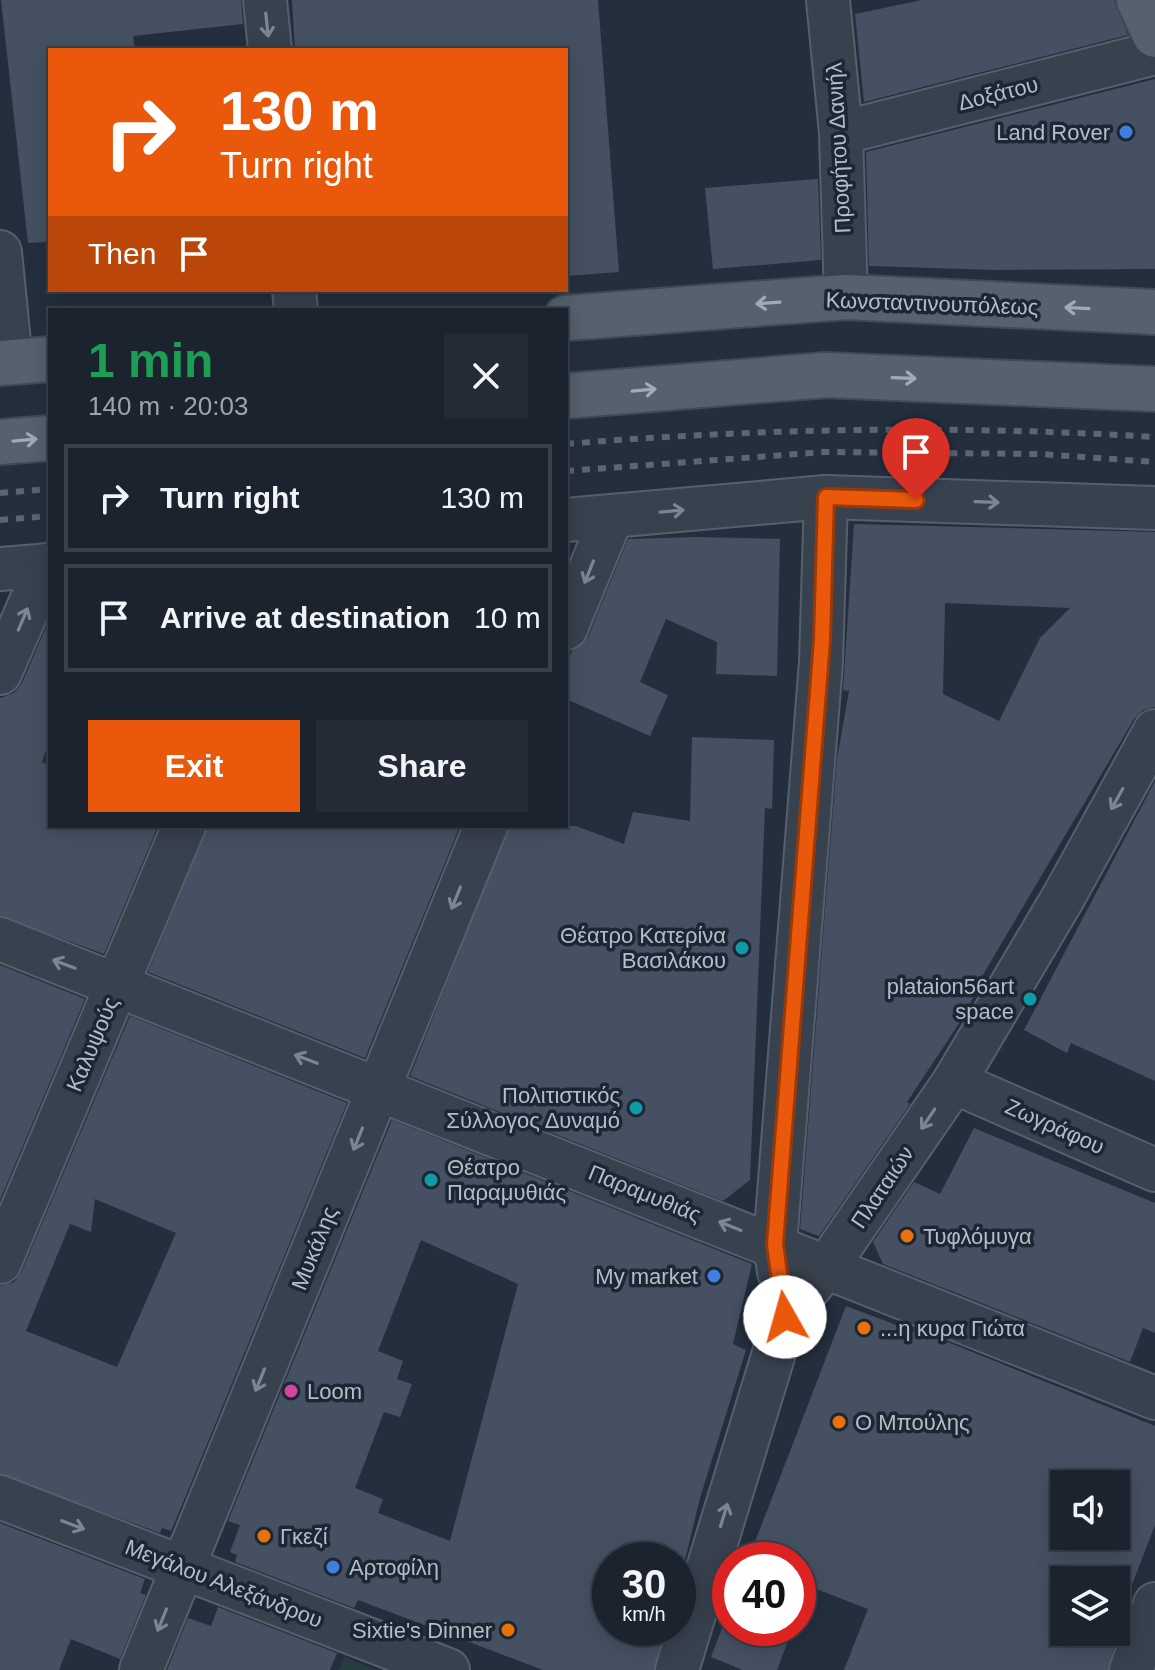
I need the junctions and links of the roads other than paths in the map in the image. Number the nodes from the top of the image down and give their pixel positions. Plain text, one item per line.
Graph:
1 (265, 0) edge
2 (828, 0) edge
3 (1139, 0) edge
4 (1155, 35) edge
5 (270, 48) edge
6 (1155, 53) edge
7 (841, 133) junction
8 (0, 252) edge
9 (846, 297) junction
10 (1155, 312) edge
11 (568, 318) edge
12 (20, 361) edge
13 (1155, 389) edge
14 (568, 396) edge
15 (48, 438) edge
16 (0, 442) edge
17 (826, 497) junction
18 (1155, 508) edge
19 (612, 516) junction
20 (568, 520) edge
21 (48, 565) edge
22 (0, 569) edge
23 (568, 623) edge
24 (0, 673) edge
25 (1155, 731) edge
26 (183, 828) edge
27 (485, 828) edge
28 (0, 939) edge
29 (117, 985) junction
30 (954, 1082) junction
31 (379, 1088) junction
32 (1155, 1170) edge
33 (775, 1244) junction
34 (0, 1262) edge
35 (828, 1265) junction
36 (785, 1317) junction
37 (1155, 1398) edge
38 (0, 1497) edge
39 (183, 1567) junction
40 (1155, 1604) edge
41 (407, 1663) edge
42 (141, 1670) edge
43 (448, 1670) edge
44 (677, 1670) edge
45 (1131, 1670) edge

1 -> 5 street
2 - 7 street, Προφήτου Δανιήλ
3 - 4 main road
6 - 7 street, Δοξάτου
7 - 9 street, Προφήτου Δανιήλ
8 - 12 street
10 -> 9 main road, Κωνσταντινουπόλεως
9 -> 11 main road, Κωνσταντινουπόλεως
14 -> 13 main road
16 -> 15 main road
17 -> 18 street
19 -> 17 street
17 - 33 street
19 - 20 street
19 -> 23 street
21 - 22 street
24 -> 21 street
25 -> 30 street, Πλαταιών
26 - 29 street, Καλυψούς
27 -> 31 street, Μυκάλης
29 -> 28 street, Παραμυθιάς
31 -> 29 street, Παραμυθιάς
29 - 34 street, Καλυψούς
30 - 32 street, Ζωγράφου
30 -> 35 street, Πλαταιών
33 -> 31 street, Παραμυθιάς
31 -> 39 street, Μυκάλης
33 - 35 street, Παραμυθιάς
33 - 36 street
35 - 36 street, Πλαταιών
35 - 37 street, Παραμυθιάς
44 -> 36 street, Πλαταιών
38 -> 39 street, Μεγάλου Αλεξάνδρου
39 - 41 street, Μεγάλου Αλεξάνδρου
39 -> 42 street, Μυκάλης
40 - 45 street
41 - 43 street, Μεγάλου Αλεξάνδρου

